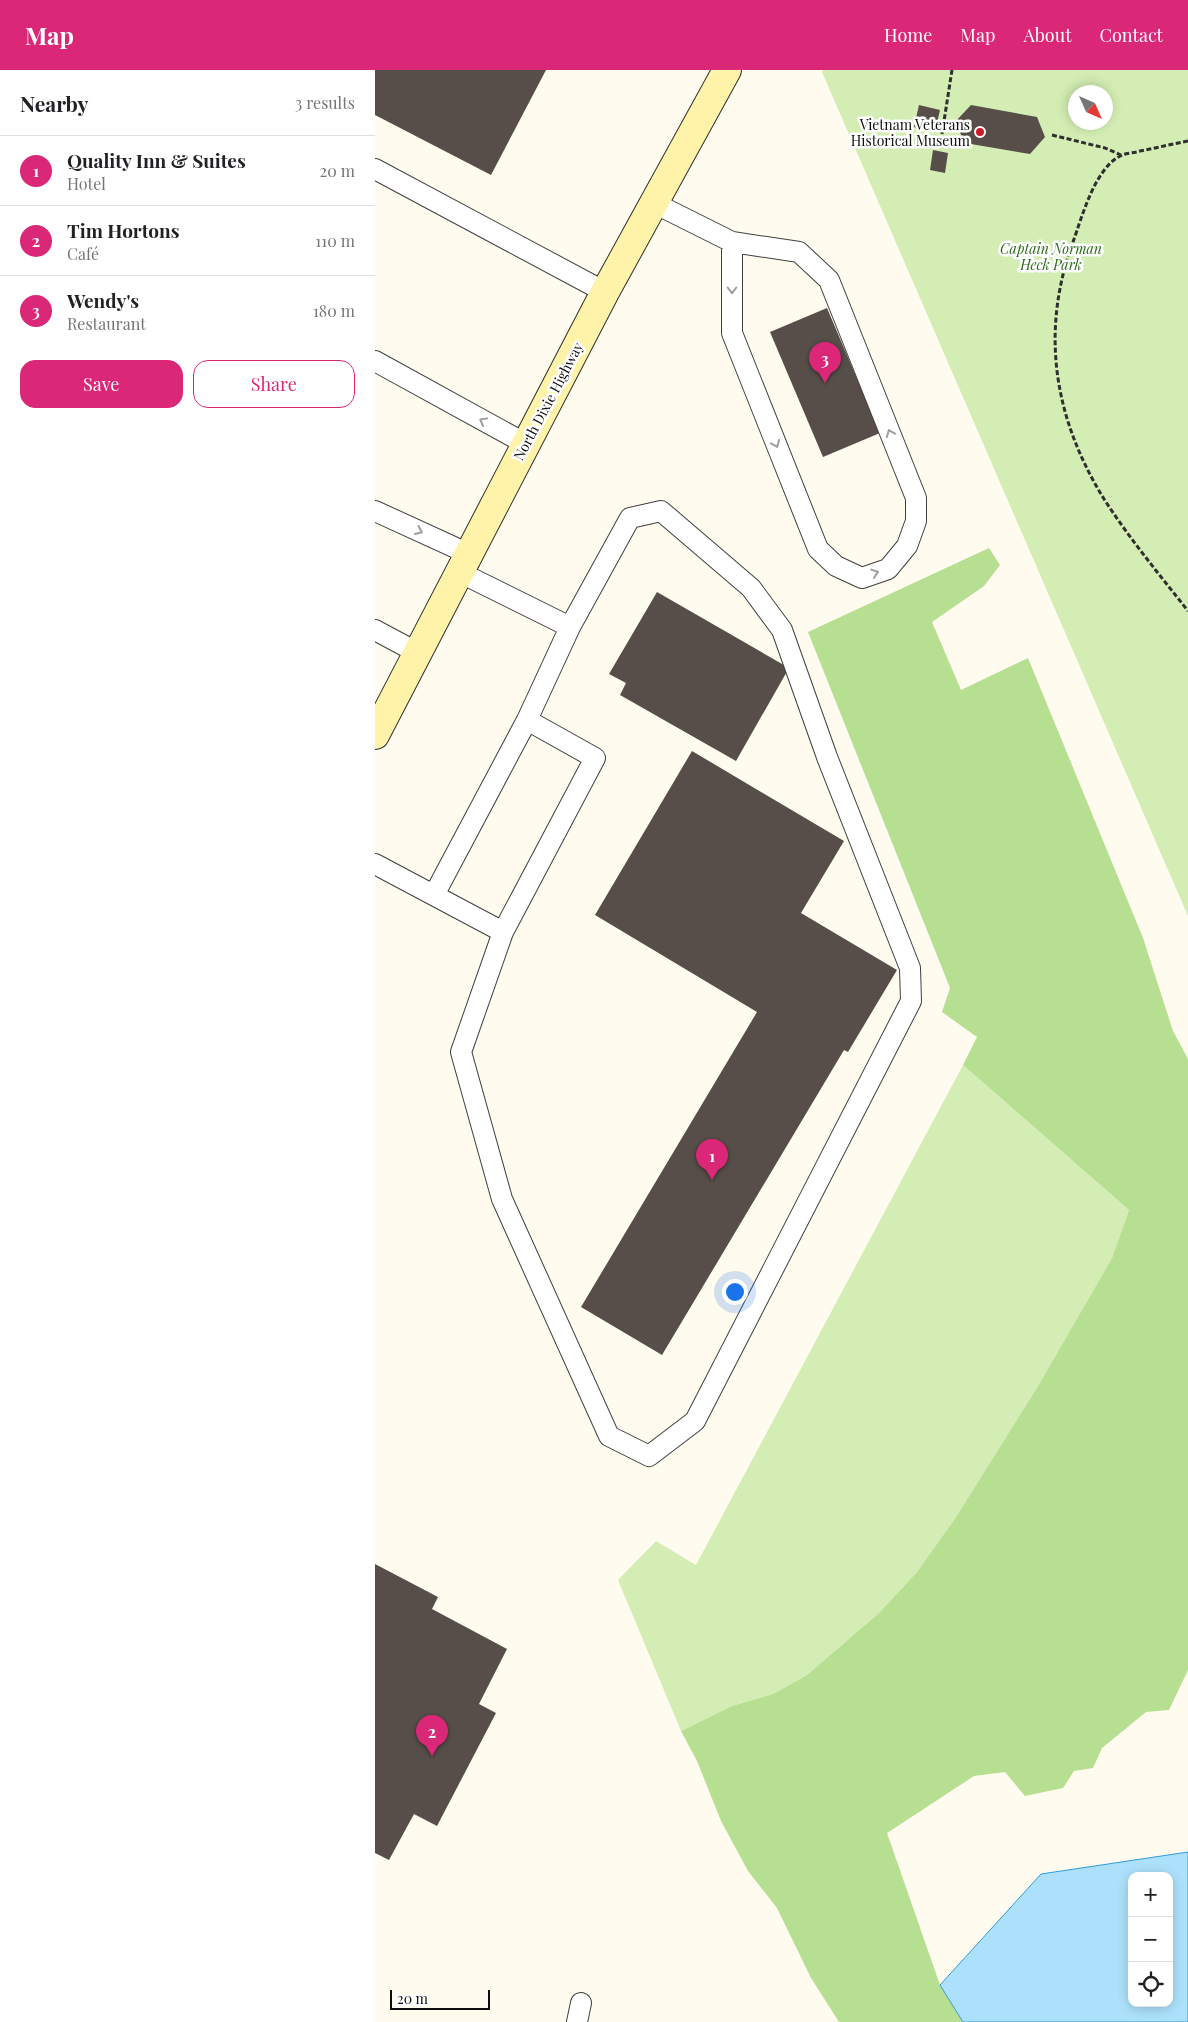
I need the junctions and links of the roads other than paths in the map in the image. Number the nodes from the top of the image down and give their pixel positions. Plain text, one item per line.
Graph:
1 (727, 70) edge
2 (375, 170) edge
3 (655, 203) junction
4 (732, 242) junction
5 (605, 292) junction
6 (375, 362) edge
7 (526, 444) junction
8 (375, 511) edge
9 (464, 563) junction
10 (570, 627) junction
11 (375, 630) edge
12 (418, 653) junction
13 (527, 720) junction
14 (375, 735) edge
15 (375, 864) edge
16 (434, 896) junction
17 (503, 932) junction

1 - 3 main road, North Dixie Highway
2 - 5 lane
3 - 4 lane
3 - 5 main road, North Dixie Highway
4 -> 4 lane
5 - 7 main road, North Dixie Highway
7 -> 6 lane
7 - 9 main road, North Dixie Highway
8 -> 9 lane
9 - 10 lane
9 - 12 main road, North Dixie Highway
10 - 13 lane
10 - 17 lane
11 - 12 lane
12 - 14 main road, North Dixie Highway
13 - 16 lane
13 - 17 lane
15 - 16 lane
16 - 17 lane

